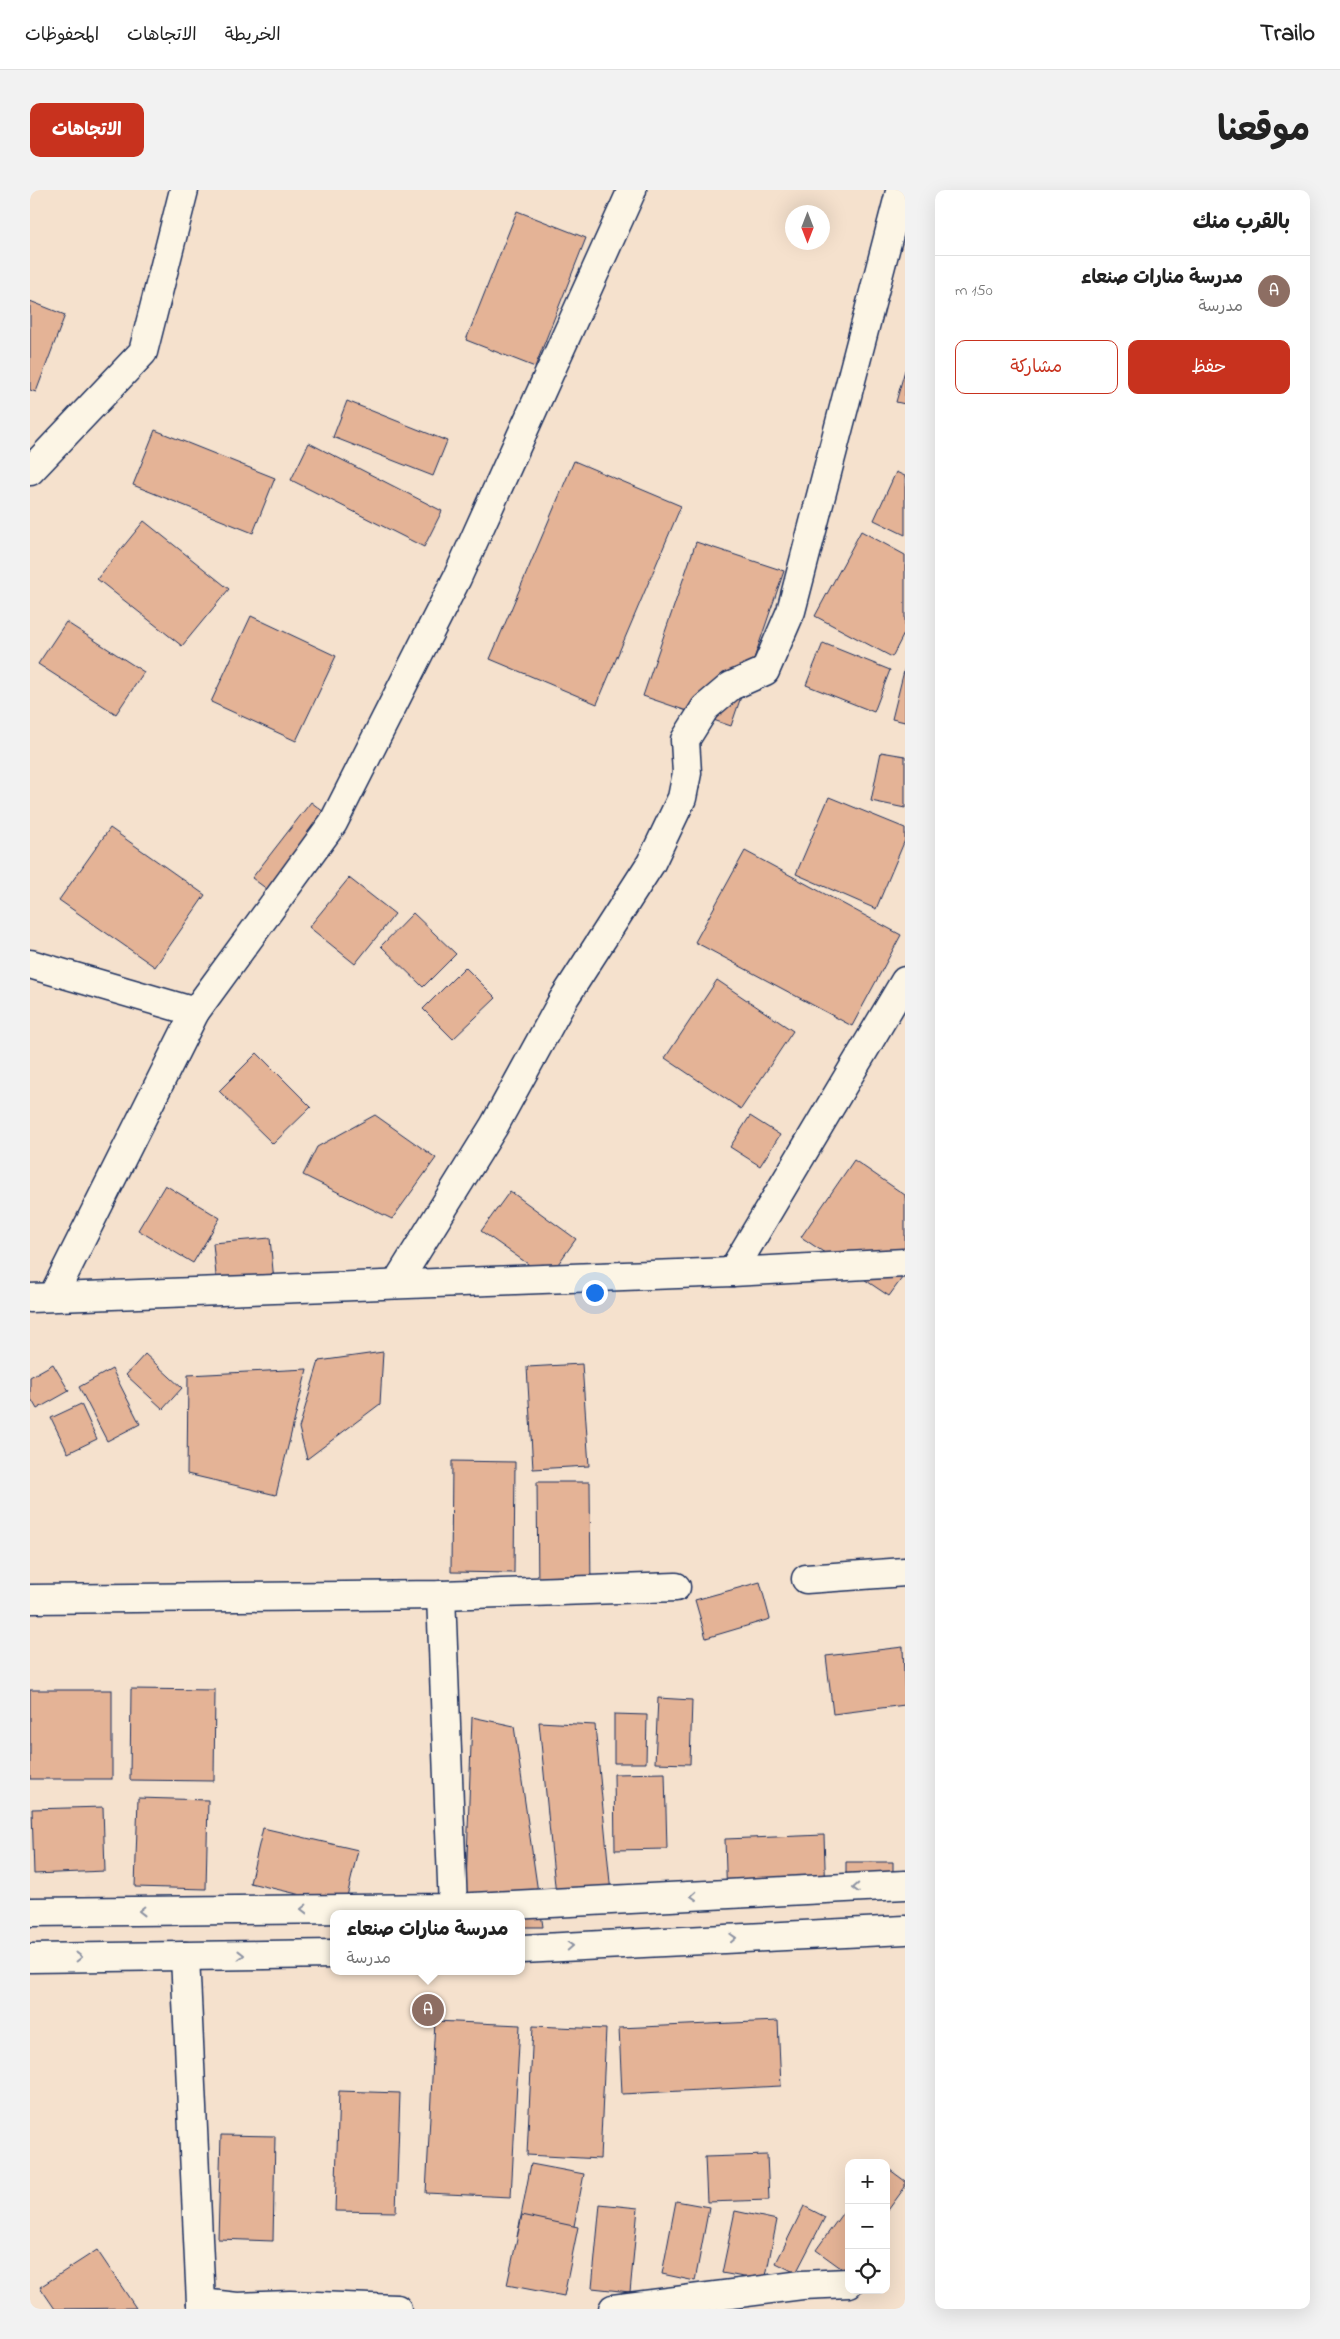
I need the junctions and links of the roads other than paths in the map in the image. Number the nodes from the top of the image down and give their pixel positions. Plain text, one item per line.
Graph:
1 (184, 190) edge
2 (632, 190) edge
3 (898, 191) edge
4 (30, 471) edge
5 (30, 964) edge
6 (905, 981) edge
7 (195, 1012) junction
8 (905, 1263) edge
9 (732, 1272) junction
10 (396, 1284) junction
11 (41, 1297) edge
12 (905, 1572) edge
13 (806, 1579) dead end
14 (676, 1587) dead end
15 (441, 1595) junction
16 (30, 1599) edge
17 (905, 1885) edge
18 (453, 1908) junction
19 (30, 1912) edge
20 (905, 1930) edge
21 (525, 1949) edge
22 (330, 1954) edge
23 (185, 1956) junction
24 (30, 1958) edge
25 (845, 2283) edge
26 (201, 2306) edge
27 (398, 2309) edge
28 (613, 2309) edge

1 - 4 street
2 - 7 street
3 - 10 street
5 - 7 street
6 - 9 street
7 - 11 street
8 - 9 street
9 - 10 street
10 - 11 street
12 - 13 street
14 - 15 street
15 - 16 street
15 - 18 street
17 -> 18 street
18 -> 19 street
21 -> 20 street
23 -> 22 street
24 -> 23 street
23 - 26 street
25 - 28 street
26 - 27 street

